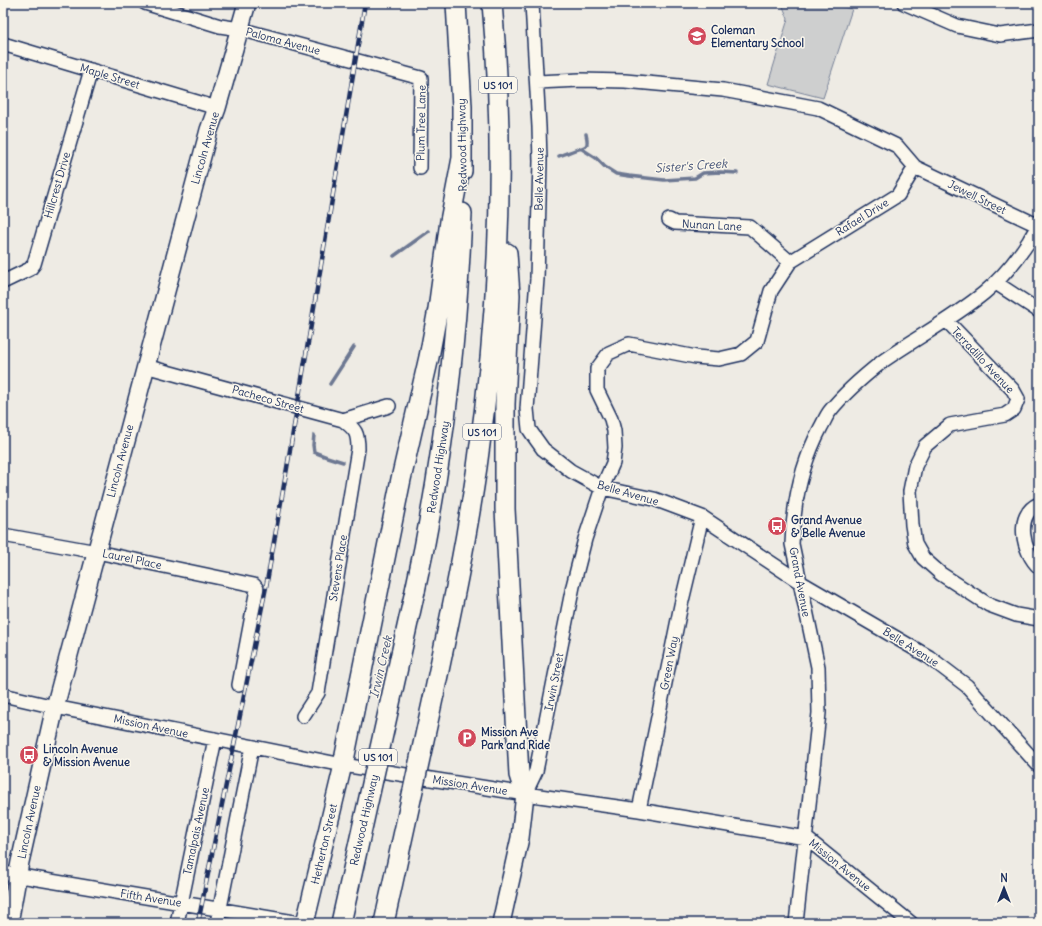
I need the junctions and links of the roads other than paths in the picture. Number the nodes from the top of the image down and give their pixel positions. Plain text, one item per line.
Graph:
1 (144, 3) edge
2 (247, 3) edge
3 (456, 3) edge
4 (492, 3) edge
5 (532, 3) edge
6 (904, 3) edge
7 (240, 29) junction
8 (1039, 30) edge
9 (3, 44) edge
10 (91, 70) junction
11 (421, 78) joint
12 (537, 82) junction
13 (217, 108) junction
14 (462, 158) junction
15 (500, 166) junction
16 (914, 167) junction
17 (420, 168) dead end
18 (669, 220) dead end
19 (1039, 225) edge
20 (790, 262) junction
21 (3, 282) edge
22 (996, 283) junction
23 (1039, 311) edge
24 (947, 321) junction
25 (146, 366) junction
26 (389, 406) dead end
27 (343, 420) junction
28 (602, 488) junction
29 (1039, 504) edge
30 (702, 517) junction
31 (3, 535) edge
32 (97, 552) junction
33 (1039, 567) edge
34 (800, 582) junction
35 (1039, 619) edge
36 (239, 685) dead end
37 (3, 695) edge
38 (55, 707) junction
39 (303, 716) dead end
40 (215, 739) junction
41 (252, 747) junction
42 (343, 765) junction
43 (1039, 766) edge
44 (525, 794) junction
45 (639, 810) junction
46 (806, 838) junction
47 (10, 875) edge
48 (181, 903) junction
49 (219, 909) junction
50 (8, 923) edge
51 (177, 923) edge
52 (217, 923) edge
53 (300, 923) edge
54 (305, 923) edge
55 (341, 923) edge
56 (384, 923) edge
57 (501, 923) edge
58 (796, 923) edge
59 (911, 923) edge

1 - 7 street, Paloma Avenue
2 - 7 main road, Lincoln Avenue
3 - 14 highway, Redwood Highway / US 101
4 - 15 highway, US 101
5 - 12 street, Belle Avenue
6 - 8 street
7 - 11 street, Paloma Avenue
7 - 13 main road, Lincoln Avenue
9 - 10 street, Maple Street
10 - 13 street, Maple Street
10 - 21 street, Hillcrest Drive
11 - 17 street, Plum Tree Lane
12 - 16 street
12 - 28 street, Belle Avenue
13 - 25 main road, Lincoln Avenue
14 - 42 highway
14 - 55 highway, Redwood Highway / US 101, bridge
15 - 44 highway
15 - 56 highway, US 101, bridge
16 - 19 street, Jewell Street
16 - 20 street, Rafael Drive
18 - 20 street, Nunan Lane
19 - 22 street, Grand Avenue
20 - 28 street, Rafael Drive
22 - 23 street
22 - 24 street, Grand Avenue
24 - 34 street, Grand Avenue
24 - 35 street, Terradillo Avenue
25 - 27 street, Pacheco Street
25 - 32 main road, Lincoln Avenue
26 - 27 street
27 - 39 street, Stevens Place
28 - 30 street, Belle Avenue
28 - 44 street, Irwin Street
29 - 33 street
30 - 34 street, Belle Avenue
30 - 45 street, Green Way
31 - 32 street, Laurel Place
32 - 36 street, Laurel Place
32 - 38 main road, Lincoln Avenue
34 - 43 street, Belle Avenue
34 - 46 street, Grand Avenue
37 - 38 street, Mission Avenue
38 - 40 street, Mission Avenue
38 - 47 main road, Lincoln Avenue
40 - 41 street, Mission Avenue
40 - 48 street, Tamalpais Avenue
41 - 42 street, Mission Avenue
41 - 49 street
42 - 44 street, Mission Avenue
42 - 54 main road, Hetherton Street
44 - 45 street, Mission Avenue
44 - 57 main road, Irwin Street
45 - 46 street, Mission Avenue
46 - 58 street, Grand Avenue
46 - 59 street, Mission Avenue
47 - 48 street, Fifth Avenue
47 - 50 main road, Lincoln Avenue
48 - 49 street, Fifth Avenue
48 - 51 street, Tamalpais Avenue
49 - 52 street
49 - 53 street, Fifth Avenue

